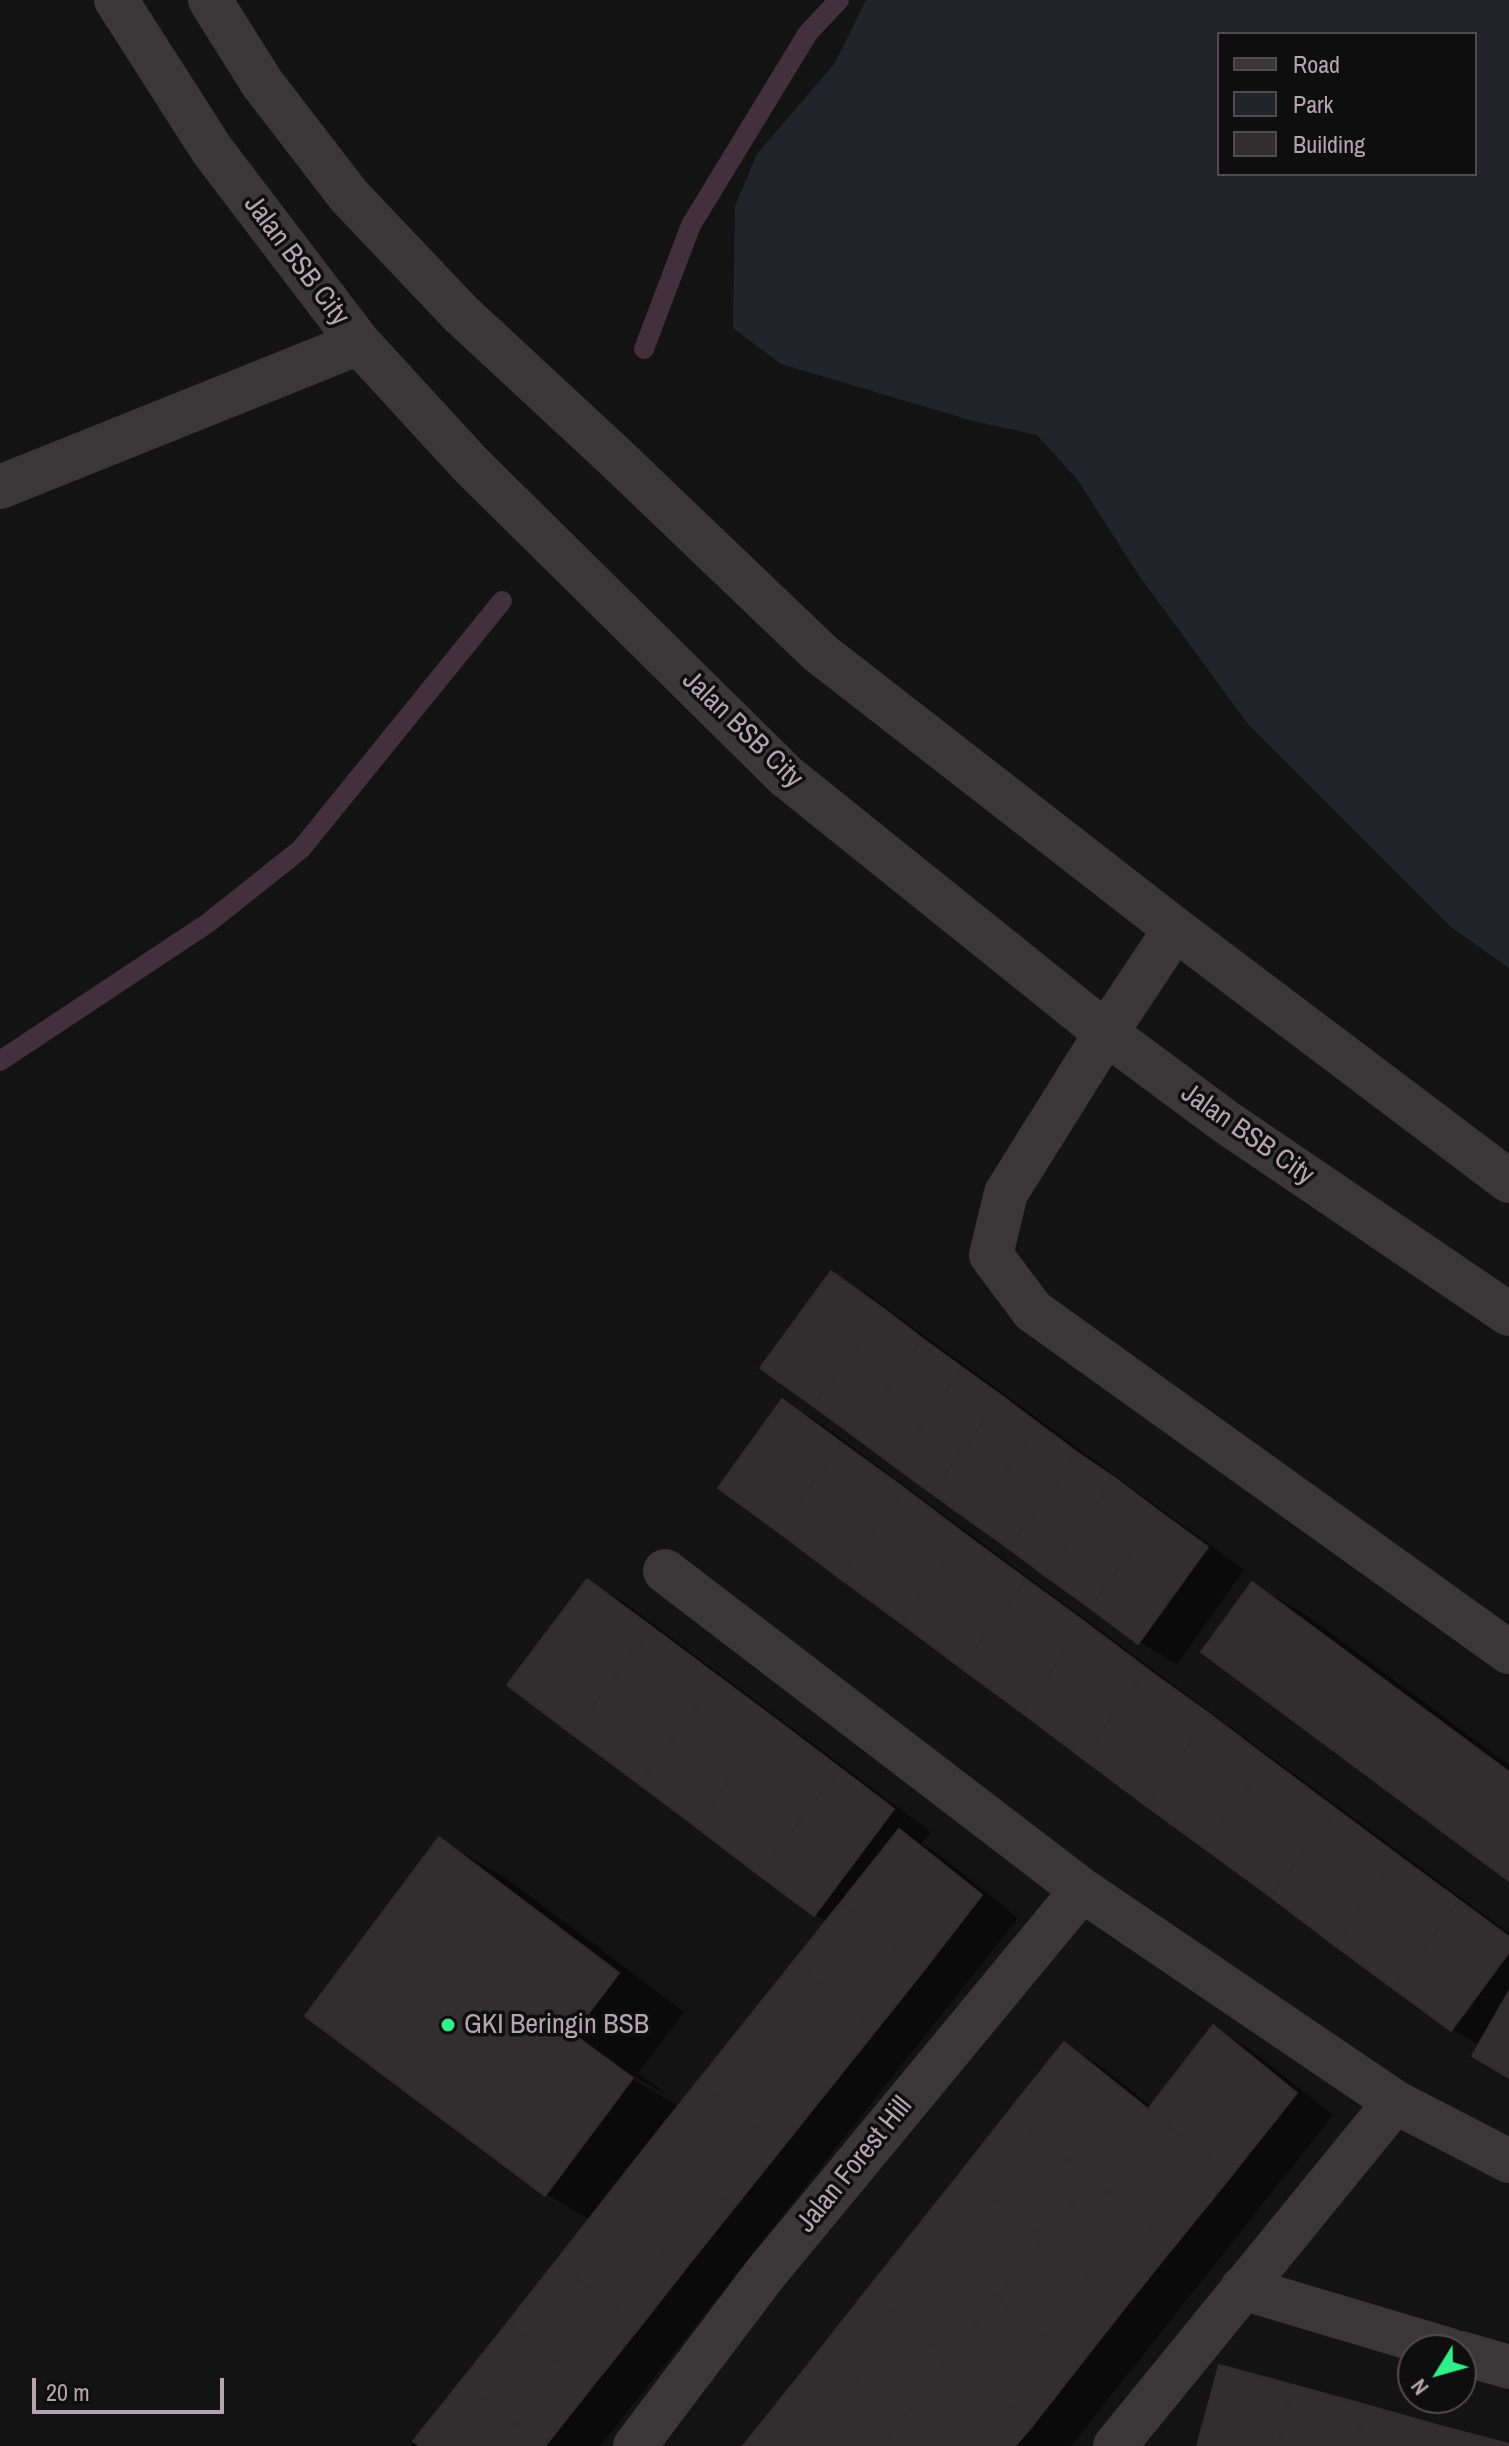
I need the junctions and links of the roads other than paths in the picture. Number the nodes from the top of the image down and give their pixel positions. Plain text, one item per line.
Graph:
1 (116, 0) edge
2 (210, 0) edge
3 (359, 343) junction
4 (0, 487) edge
5 (1175, 929) junction
6 (1106, 1033) junction
7 (1509, 1181) edge
8 (1509, 1314) edge
9 (665, 1571) dead end
10 (1509, 1652) edge
11 (1082, 1890) junction
12 (1395, 2102) junction
13 (1509, 2161) edge
14 (1242, 2288) junction
15 (1397, 2334) edge
16 (1477, 2358) edge
17 (1509, 2367) edge
18 (635, 2446) edge
19 (1115, 2446) edge

1 - 3 street, Jalan BSB City
2 - 5 street
3 - 4 street
3 - 6 street, Jalan BSB City
5 - 6 street
5 - 7 street
6 - 8 street, Jalan BSB City
6 - 10 street
9 - 11 street
11 - 12 street
11 - 18 street, Jalan Forest Hill
12 - 13 street
12 - 14 street
14 - 15 street
14 - 19 street
16 - 17 street

